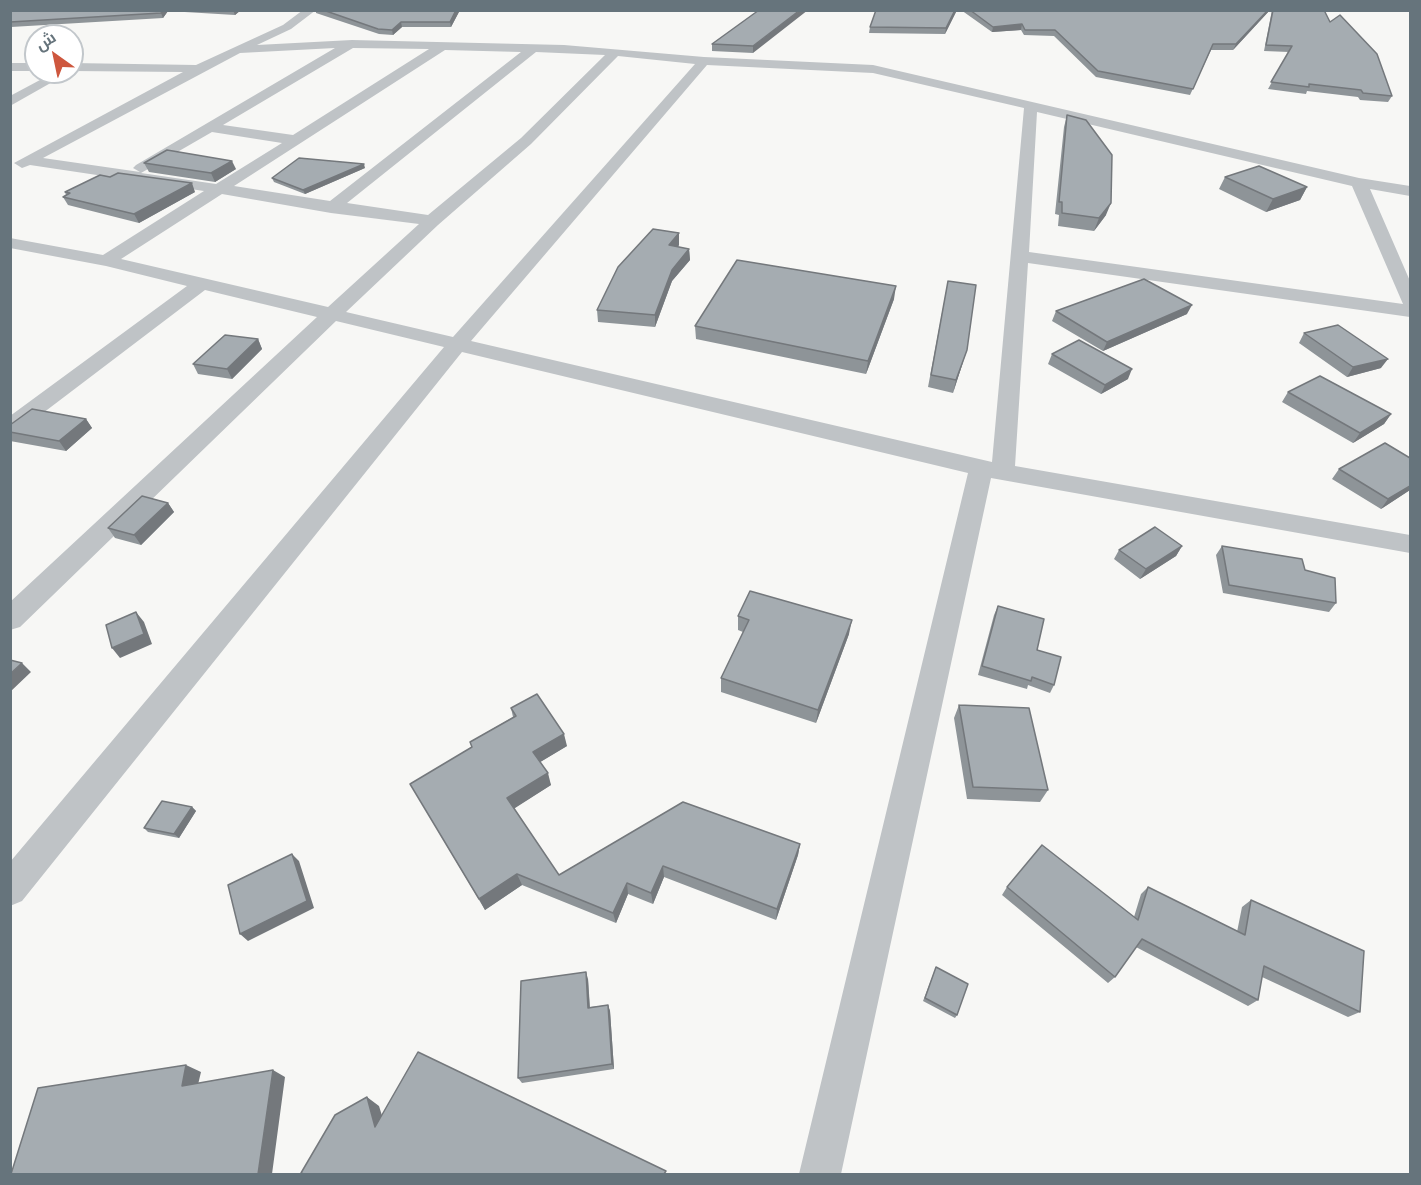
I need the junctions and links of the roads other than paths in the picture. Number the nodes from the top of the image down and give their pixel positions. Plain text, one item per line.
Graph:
1 (311, 10) edge
2 (352, 44) junction
3 (443, 46) junction
4 (532, 49) junction
5 (237, 50) junction
6 (614, 53) junction
7 (704, 61) junction
8 (84, 67) edge
9 (200, 68) junction
10 (42, 84) edge
11 (10, 102) edge
12 (1031, 106) junction
13 (211, 128) junction
14 (294, 140) junction
15 (27, 160) junction
16 (10, 169) edge
17 (127, 175) junction
18 (1359, 183) junction
19 (216, 190) junction
20 (1410, 191) edge
21 (331, 207) junction
22 (432, 221) junction
23 (10, 243) edge
24 (1019, 256) junction
25 (106, 261) junction
26 (202, 283) junction
27 (1410, 302) edge
28 (1410, 311) edge
29 (332, 314) junction
30 (458, 344) junction
31 (10, 427) edge
32 (992, 470) junction
33 (1410, 544) edge
34 (10, 619) edge
35 (10, 889) edge
36 (820, 1174) edge

1 - 5 street
2 - 3 street
2 - 5 street
2 - 13 street
3 - 4 street
3 - 14 street
4 - 6 street
4 - 21 street
5 - 9 street
6 - 7 street
6 - 22 street
7 - 12 street
7 - 30 street
8 - 9 street
9 - 15 street
10 - 11 street
12 - 18 street
12 - 24 street
13 - 14 street
13 - 17 street
14 - 19 street
15 - 16 street
15 - 17 street
17 - 19 street
18 - 20 street
18 - 27 street
19 - 21 street
19 - 25 street
21 - 22 street
22 - 29 street
23 - 25 street
24 - 28 street
24 - 32 street
25 - 26 street
26 - 29 street
26 - 31 street
29 - 30 street
29 - 34 street
30 - 32 street
30 - 35 street
32 - 33 street
32 - 36 street

